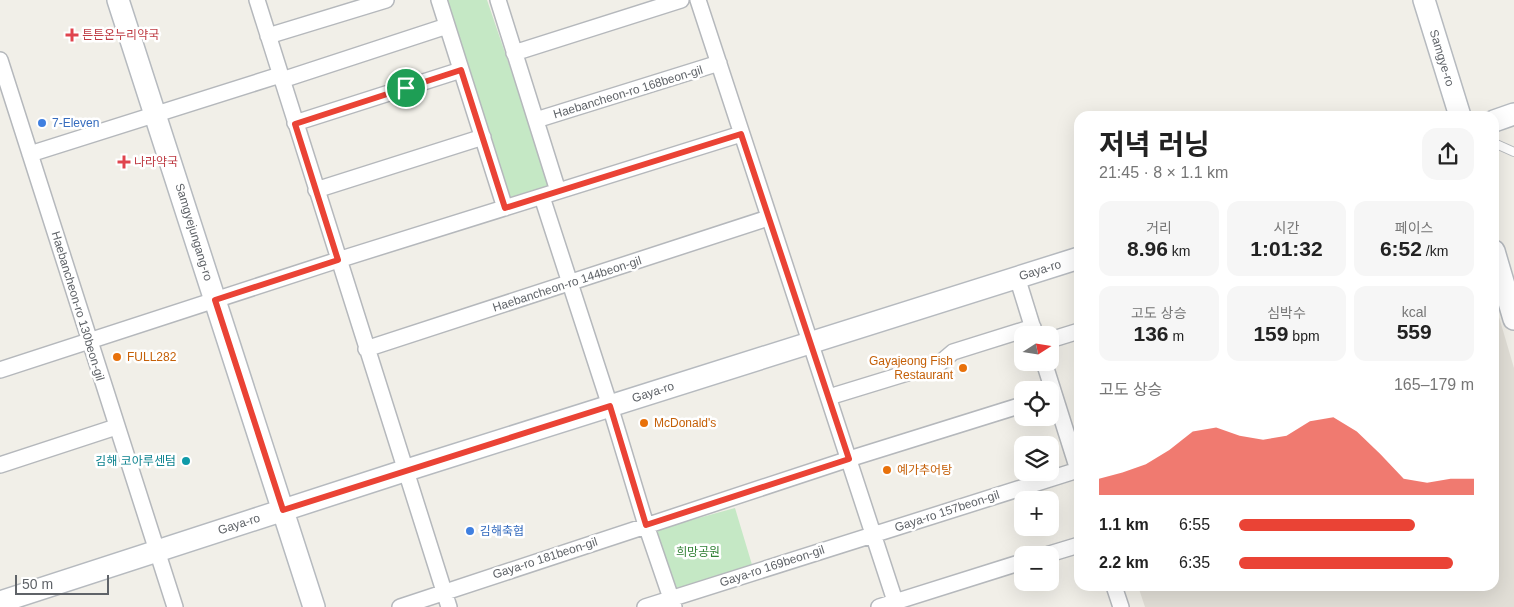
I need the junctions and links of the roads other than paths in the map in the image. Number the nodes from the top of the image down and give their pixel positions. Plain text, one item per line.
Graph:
1 (118, 0) edge
2 (257, 0) edge
3 (386, 0) edge
4 (438, 0) edge
5 (498, 0) edge
6 (681, 0) edge
7 (698, 0) edge
8 (1424, 0) edge
9 (447, 26) junction
10 (268, 36) junction
11 (514, 53) junction
12 (0, 60) edge
13 (719, 63) junction
14 (461, 70) junction
15 (281, 78) junction
16 (1458, 111) edge
17 (156, 114) junction
18 (1514, 114) edge
19 (1499, 119) edge
20 (536, 120) junction
21 (295, 124) junction
22 (741, 134) junction
23 (483, 137) junction
24 (1499, 145) edge
25 (1514, 152) edge
26 (30, 154) junction
27 (316, 190) junction
28 (558, 191) junction
29 (542, 197) junction
30 (505, 208) junction
31 (768, 218) junction
32 (338, 260) junction
33 (1074, 260) edge
34 (1499, 268) edge
35 (1017, 277) junction
36 (570, 283) junction
37 (215, 300) junction
38 (1514, 319) edge
39 (1032, 326) edge
40 (1074, 333) edge
41 (1014, 336) edge
42 (1059, 337) edge
43 (89, 341) junction
44 (811, 342) junction
45 (366, 349) junction
46 (0, 370) edge
47 (829, 397) junction
48 (610, 406) junction
49 (1014, 407) edge
50 (1059, 416) edge
51 (116, 428) junction
52 (849, 459) junction
53 (1074, 460) edge
54 (0, 465) edge
55 (407, 470) junction
56 (1074, 473) edge
57 (283, 510) junction
58 (646, 525) junction
59 (873, 534) junction
60 (1074, 547) edge
61 (1059, 551) edge
62 (156, 552) junction
63 (1014, 565) edge
64 (444, 591) junction
65 (1116, 591) edge
66 (0, 602) edge
67 (673, 603) edge
68 (896, 604) edge
69 (175, 607) edge
70 (314, 607) edge
71 (400, 607) edge
72 (449, 607) edge
73 (645, 607) edge
74 (878, 607) edge
75 (1121, 607) edge

1 - 17 main road, Samgyejungang-ro
2 - 10 street
3 - 10 street
4 - 9 street
5 - 11 street
6 - 11 street
7 - 13 street, Haebancheon-ro 168beon-gil
8 - 16 main road, Samgye-ro
9 - 14 street
9 - 15 street
10 - 15 street
11 - 20 street
12 - 26 street, Haebancheon-ro 130beon-gil
13 - 20 street, Haebancheon-ro 168beon-gil
13 - 22 street, Haebancheon-ro 168beon-gil
14 - 21 street
14 - 23 street
15 - 17 street
15 - 21 street
17 - 26 street
17 - 37 main road, Samgyejungang-ro
18 - 19 main road
20 - 28 street
21 - 27 street
22 - 28 street
22 - 31 street, Haebancheon-ro 168beon-gil
23 - 27 street
23 - 30 street
24 - 25 lane
26 - 43 street, Haebancheon-ro 130beon-gil
27 - 32 street
28 - 29 street
29 - 30 street
29 - 36 street
30 - 32 street
31 - 36 street, Haebancheon-ro 144beon-gil
31 - 44 street, Haebancheon-ro 168beon-gil
32 - 37 street
32 - 45 street
33 - 35 main road, Gaya-ro
34 - 38 main road
35 - 39 street
35 - 44 main road, Gaya-ro
36 - 45 street, Haebancheon-ro 144beon-gil
36 - 48 street
37 - 43 street
37 - 57 main road, Samgyejungang-ro
40 - 42 street
41 - 47 street
43 - 46 street
43 - 51 street, Haebancheon-ro 130beon-gil
44 - 47 street
44 - 48 main road, Gaya-ro
45 - 55 street
47 - 52 street
48 - 55 main road, Gaya-ro
48 - 58 street
49 - 52 street
50 - 53 street
51 - 54 street
51 - 62 street, Haebancheon-ro 130beon-gil
52 - 58 street
52 - 59 street
55 - 57 main road, Gaya-ro
55 - 64 street
56 - 59 street, Gaya-ro 157beon-gil
57 - 62 main road, Gaya-ro
57 - 70 main road, Samgyejungang-ro
58 - 64 street, Gaya-ro 181beon-gil
58 - 67 street
59 - 67 street, Gaya-ro 169beon-gil
59 - 68 street
60 - 61 street
62 - 66 main road, Gaya-ro
62 - 69 street, Haebancheon-ro 130beon-gil
63 - 68 street
64 - 71 street, Gaya-ro 181beon-gil
64 - 72 street
65 - 75 street
67 - 73 street
68 - 74 street

